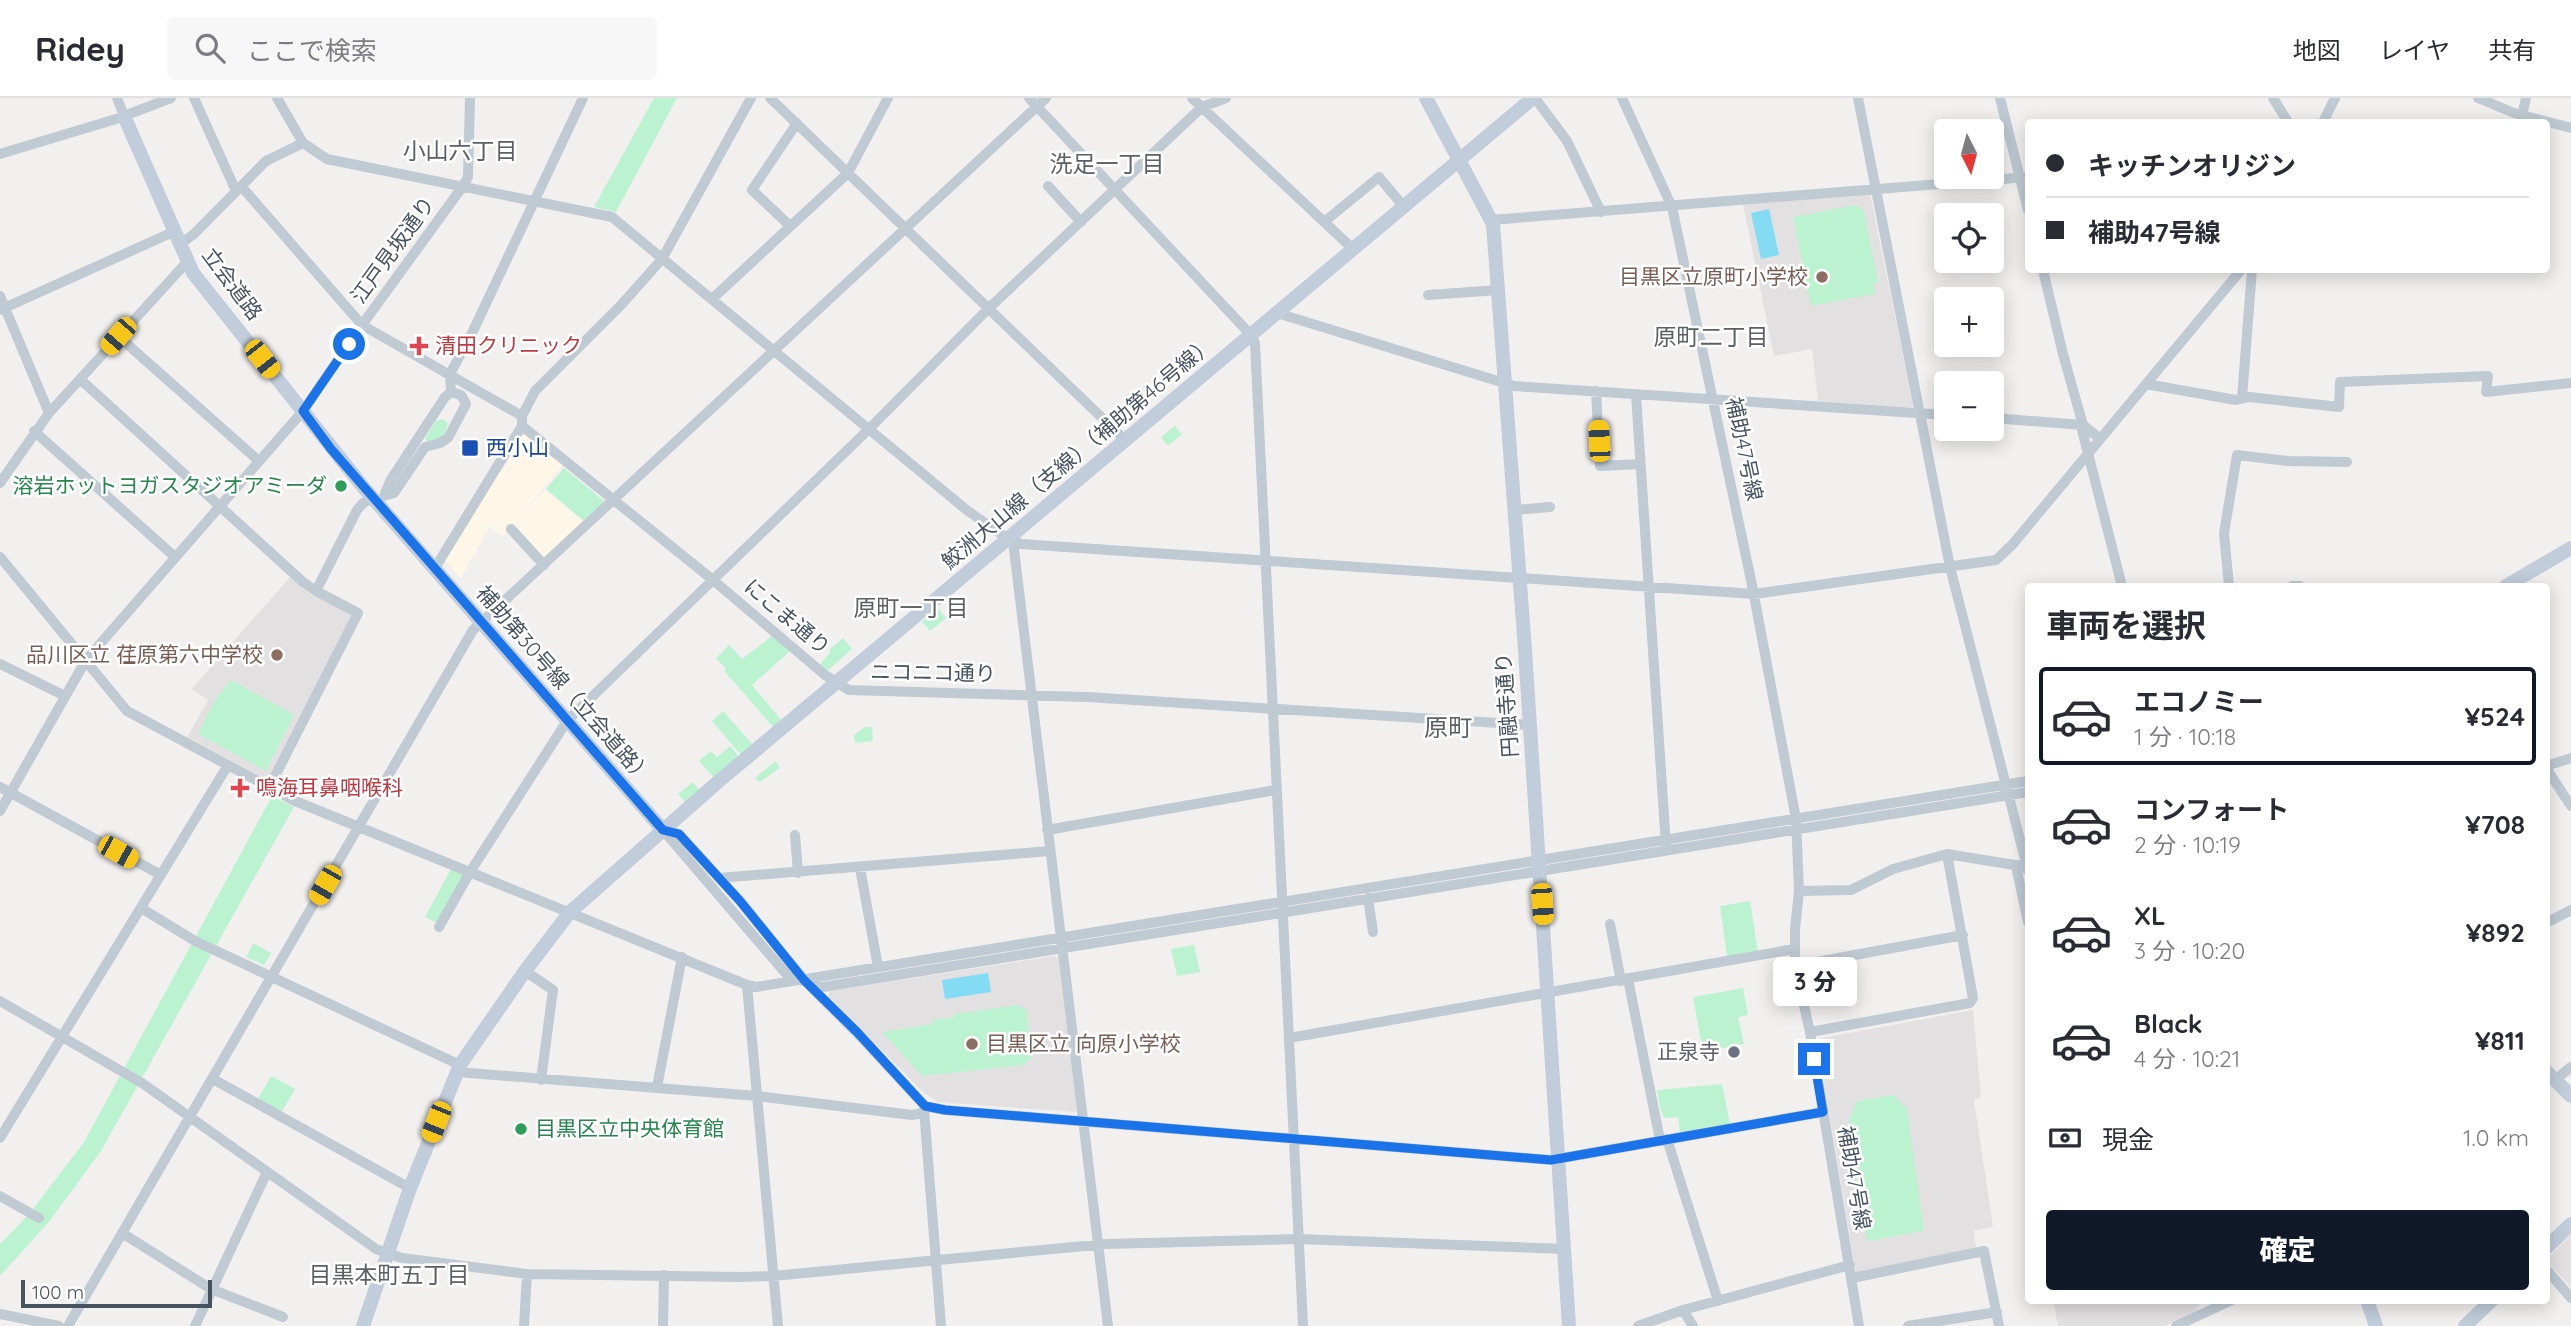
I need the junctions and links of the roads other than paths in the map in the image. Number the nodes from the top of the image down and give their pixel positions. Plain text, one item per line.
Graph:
1 (117, 98) edge
2 (171, 98) edge
3 (194, 98) edge
4 (277, 98) edge
5 (470, 98) edge
6 (583, 98) edge
7 (751, 98) edge
8 (769, 98) edge
9 (888, 98) edge
10 (1046, 98) edge
11 (1192, 98) edge
12 (1226, 98) edge
13 (1426, 98) edge
14 (1534, 98) edge
15 (1622, 98) edge
16 (1857, 98) edge
17 (2000, 98) edge
18 (2273, 98) edge
19 (2335, 98) edge
20 (2478, 98) edge
21 (2526, 98) edge
22 (1033, 102) edge
23 (1202, 107) junction
24 (124, 116) junction
25 (2522, 116) junction
26 (2286, 119) edge
27 (2324, 119) edge
28 (2534, 119) edge
29 (797, 123) junction
30 (2550, 123) edge
31 (2571, 128) edge
32 (303, 143) junction
33 (0, 153) edge
34 (1460, 161) junction
35 (848, 173) junction
36 (2024, 176) edge
37 (463, 186) junction
38 (1048, 186) dead end
39 (238, 188) junction
40 (1875, 188) junction
41 (1115, 190) junction
42 (534, 202) junction
43 (1404, 207) junction
44 (1672, 207) junction
45 (1601, 212) junction
46 (1491, 220) junction
47 (1081, 222) junction
48 (1324, 222) junction
49 (790, 226) junction
50 (906, 229) junction
51 (176, 239) junction
52 (1353, 249) junction
53 (662, 259) junction
54 (187, 261) junction
55 (2044, 273) edge
56 (2238, 273) edge
57 (2252, 273) edge
58 (1499, 290) junction
59 (1428, 295) dead end
60 (0, 296) edge
61 (712, 299) junction
62 (2, 309) edge
63 (987, 310) junction
64 (1277, 313) junction
65 (362, 326) junction
66 (1250, 334) junction
67 (118, 336) junction
68 (774, 351) junction
69 (450, 374) junction
70 (80, 379) junction
71 (2571, 383) edge
72 (1504, 384) junction
73 (2146, 384) junction
74 (1596, 391) junction
75 (451, 392) junction
76 (1636, 395) junction
77 (2242, 398) junction
78 (1714, 400) junction
79 (303, 411) junction
80 (49, 413) junction
81 (1920, 413) junction
82 (1934, 414) edge
83 (2004, 419) edge
84 (522, 421) junction
85 (2082, 426) junction
86 (867, 430) junction
87 (34, 431) junction
88 (2099, 438) junction
89 (1126, 441) junction
90 (2088, 452) junction
91 (259, 461) junction
92 (2347, 462) dead end
93 (1640, 464) junction
94 (0, 483) edge
95 (379, 499) junction
96 (613, 501) junction
97 (219, 507) junction
98 (1550, 507) dead end
99 (1514, 510) junction
100 (511, 529) dead end
101 (1010, 540) junction
102 (2571, 548) edge
103 (0, 557) edge
104 (175, 557) junction
105 (1265, 560) junction
106 (544, 565) junction
107 (1950, 567) junction
108 (435, 568) junction
109 (1518, 578) junction
110 (713, 580) junction
111 (2523, 582) edge
112 (2121, 583) edge
113 (2230, 583) edge
114 (1649, 588) junction
115 (316, 592) junction
116 (1754, 594) junction
117 (483, 623) junction
118 (86, 660) junction
119 (0, 664) edge
120 (836, 684) junction
121 (1031, 694) junction
122 (65, 696) junction
123 (1272, 707) junction
124 (567, 721) junction
125 (1529, 725) junction
126 (2571, 758) edge
127 (228, 765) junction
128 (2550, 766) edge
129 (2550, 773) edge
130 (2025, 782) edge
131 (269, 788) junction
132 (5, 790) edge
133 (1276, 790) junction
134 (2007, 790) junction
135 (2025, 792) edge
136 (2571, 806) edge
137 (0, 811) edge
138 (1796, 824) junction
139 (359, 827) junction
140 (663, 830) junction
141 (1047, 831) junction
142 (795, 835) dead end
143 (1666, 846) junction
144 (1050, 851) junction
145 (1947, 854) junction
146 (1539, 866) junction
147 (2024, 866) edge
148 (860, 868) junction
149 (471, 872) junction
150 (798, 873) junction
151 (161, 875) junction
152 (719, 877) junction
153 (1799, 891) junction
154 (1368, 898) junction
155 (1282, 907) junction
156 (141, 908) junction
157 (2025, 908) edge
158 (2571, 910) edge
159 (570, 912) junction
160 (2550, 921) edge
161 (1610, 923) dead end
162 (439, 927) dead end
163 (1373, 932) dead end
164 (1963, 935) junction
165 (1061, 943) junction
166 (1794, 949) junction
167 (682, 957) junction
168 (1795, 966) junction
169 (878, 967) junction
170 (525, 971) junction
171 (272, 977) junction
172 (804, 980) junction
173 (1625, 980) junction
174 (747, 985) junction
175 (1547, 994) junction
176 (0, 1001) edge
177 (383, 1028) junction
178 (1810, 1032) junction
179 (397, 1035) dead end
180 (62, 1037) junction
181 (1289, 1038) junction
182 (2571, 1067) edge
183 (458, 1068) junction
184 (2551, 1076) edge
185 (213, 1079) junction
186 (541, 1080) junction
187 (657, 1087) junction
188 (757, 1096) junction
189 (2571, 1096) edge
190 (924, 1110) junction
191 (1823, 1112) junction
192 (191, 1118) junction
193 (1083, 1120) junction
194 (0, 1138) edge
195 (1663, 1139) junction
196 (1293, 1140) junction
197 (1559, 1160) junction
198 (267, 1172) junction
199 (410, 1188) junction
200 (0, 1196) edge
201 (39, 1218) dead end
202 (2571, 1224) edge
203 (122, 1233) junction
204 (1298, 1239) junction
205 (1098, 1244) junction
206 (2550, 1244) edge
207 (1564, 1249) junction
208 (389, 1254) junction
209 (935, 1259) junction
210 (1850, 1265) junction
211 (527, 1274) junction
212 (2550, 1274) edge
213 (664, 1275) junction
214 (773, 1276) junction
215 (1852, 1278) junction
216 (211, 1289) junction
217 (2571, 1298) edge
218 (1718, 1301) junction
219 (2204, 1304) edge
220 (2223, 1304) edge
221 (2368, 1304) edge
222 (2488, 1304) edge
223 (1683, 1310) junction
224 (1997, 1312) junction
225 (2205, 1312) junction
226 (0, 1314) edge
227 (283, 1317) dead end
228 (59, 1326) edge
229 (68, 1326) edge
230 (195, 1326) edge
231 (363, 1326) edge
232 (524, 1326) edge
233 (663, 1326) edge
234 (778, 1326) edge
235 (941, 1326) edge
236 (1108, 1326) edge
237 (1303, 1326) edge
238 (1569, 1326) edge
239 (1638, 1326) edge
240 (1693, 1326) edge
241 (1859, 1326) edge
242 (1908, 1326) edge
243 (1999, 1326) edge
244 (2176, 1326) edge
245 (2376, 1326) edge
246 (2465, 1326) edge

1 - 24 street, 立会道路
2 - 24 street
3 - 39 street
4 - 32 street
5 - 37 street, 江戸見坂通り
6 - 42 street
7 - 53 street
8 - 29 street
9 - 35 street
10 - 22 street
11 - 23 street
12 - 23 street
13 - 34 street, 円融寺通り
14 - 34 street, 鮫洲大山線（支線）（補助第46号線）
14 - 45 street
15 - 44 street, 補助47号線
16 - 40 street
17 - 36 street
18 - 26 street
19 - 27 street
20 - 25 street
21 - 25 street
22 - 41 street
22 - 50 street
23 - 41 street
23 - 48 street
24 - 33 street
24 - 51 street, 立会道路
25 - 28 street
29 - 35 street
29 - 49 street
30 - 31 street
32 - 37 street
32 - 39 street
34 - 43 street, 鮫洲大山線（支線）（補助第46号線）
34 - 46 street, 円融寺通り
35 - 49 street
35 - 50 street
36 - 40 street
37 - 42 street
37 - 65 street, 江戸見坂通り
38 - 47 street
39 - 51 street
39 - 65 street
40 - 44 street
40 - 81 street
41 - 47 street
41 - 66 street
42 - 53 street
42 - 69 street
43 - 48 street
43 - 52 street, 鮫洲大山線（支線）（補助第46号線）
44 - 45 street
44 - 78 street, 補助47号線
45 - 46 street
46 - 58 street, 円融寺通り
47 - 63 street
48 - 52 street
49 - 61 street
50 - 63 street
50 - 68 street
51 - 54 street, 立会道路
51 - 62 street
52 - 64 street, 鮫洲大山線（支線）（補助第46号線）
53 - 61 street
53 - 84 street
54 - 67 street
54 - 79 street, 立会道路
55 - 85 street
56 - 73 street
57 - 77 street
58 - 59 street
58 - 72 street, 円融寺通り
60 - 62 street
61 - 68 street
62 - 80 street
63 - 86 street
63 - 89 street
64 - 66 street, 鮫洲大山線（支線）（補助第46号線）
64 - 72 street
65 - 69 street, にこま通り
65 - 79 street, 江戸見坂通り
66 - 89 street, 鮫洲大山線（支線）（補助第46号線）
66 - 105 street
67 - 70 street
67 - 91 street
68 - 86 street
68 - 96 street
69 - 75 street
69 - 84 street, にこま通り
70 - 80 street
70 - 97 street
71 - 77 street
72 - 74 street
72 - 99 street, 円融寺通り
73 - 77 street
73 - 88 street
74 - 76 street
74 - 93 street
75 - 95 street
75 - 95 street
76 - 78 street
76 - 93 street
78 - 81 street
78 - 116 street, 補助47号線
79 - 91 street, 江戸見坂通り
79 - 95 street, 立会道路
80 - 87 street
81 - 82 street
81 - 107 street
83 - 85 street
84 - 96 street, にこま通り
84 - 108 street
85 - 88 street
85 - 90 street
86 - 101 street
86 - 110 street
87 - 94 street
87 - 104 street
88 - 90 street
89 - 101 street, 鮫洲大山線（支線）（補助第46号線）
90 - 107 street
90 - 112 street
91 - 97 street, 江戸見坂通り
92 - 113 street
93 - 114 street
95 - 108 street, 立会道路
95 - 115 street
96 - 106 street
96 - 110 street, にこま通り
97 - 104 street, 江戸見坂通り
97 - 115 street
98 - 99 street
99 - 109 street, 円融寺通り
100 - 106 street
101 - 105 street
101 - 120 street, 鮫洲大山線（支線）（補助第46号線）
101 - 121 street
102 - 111 street
103 - 118 street
104 - 118 street, 江戸見坂通り
105 - 109 street
105 - 123 street
106 - 117 street
107 - 116 street
107 - 134 street
108 - 117 street, 補助第30号線（立会道路）
109 - 114 street
109 - 125 street, 円融寺通り
110 - 120 street, にこま通り
110 - 124 street
114 - 116 street
114 - 143 street
115 - 131 street
116 - 138 street, 補助47号線
117 - 124 street, 補助第30号線（立会道路）
117 - 139 street
118 - 122 street, 江戸見坂通り
118 - 127 street
119 - 122 street
120 - 121 street, ニコニコ通り
120 - 140 street, 鮫洲大山線（支線）（補助第46号線）
121 - 123 street, ニコニコ通り
121 - 141 street
122 - 132 street, 江戸見坂通り
123 - 125 street, ニコニコ通り
123 - 133 street
124 - 140 street, 補助第30号線（立会道路）
124 - 149 street
125 - 146 street, 円融寺通り
126 - 128 street
127 - 131 street
127 - 151 street
129 - 136 street
130 - 134 street
131 - 139 street
132 - 137 street, 江戸見坂通り
132 - 151 street
133 - 141 street
133 - 155 street
134 - 135 street
134 - 138 street
134 - 147 street
138 - 143 street
138 - 153 street, 補助47号線
139 - 149 street
139 - 171 street
140 - 152 street
140 - 159 street, 鮫洲大山線（支線）（補助第46号線）
140 - 172 street
141 - 144 street
142 - 150 street
143 - 146 street
144 - 148 street
144 - 165 street
145 - 147 street
145 - 153 street
145 - 164 street
146 - 154 street
146 - 155 street
146 - 175 street, 円融寺通り
147 - 157 street
148 - 150 street
148 - 169 street
149 - 159 street
149 - 162 street
150 - 152 street
151 - 156 street
152 - 172 street
153 - 166 street, 補助47号線
154 - 155 street
154 - 163 street
155 - 165 street
155 - 181 street
156 - 171 street
156 - 180 street
158 - 160 street
159 - 167 street
159 - 170 street, 鮫洲大山線（支線）（補助第46号線）
161 - 173 street
164 - 168 street
164 - 178 street
165 - 169 street
165 - 172 street
165 - 193 street
166 - 168 street, 補助47号線
166 - 173 street
167 - 174 street
167 - 187 street
168 - 178 street, 補助47号線
169 - 172 street
170 - 183 street, 鮫洲大山線（支線）（補助第46号線）
170 - 186 street
171 - 177 street
171 - 185 street
172 - 174 street
172 - 190 street
173 - 175 street
173 - 195 street
174 - 188 street
175 - 181 street
175 - 197 street, 円融寺通り
176 - 180 street
177 - 179 street
177 - 183 street
178 - 191 street, 補助47号線
180 - 192 street
180 - 194 street
181 - 196 street
182 - 184 street
183 - 186 street
183 - 199 street, 鮫洲大山線（支線）（補助第46号線）
184 - 189 street
185 - 192 street
185 - 199 street
186 - 187 street
187 - 188 street
188 - 190 street
188 - 214 street
190 - 193 street
190 - 209 street
191 - 195 street
191 - 210 street, 補助47号線
192 - 198 street
192 - 203 street
193 - 196 street
193 - 205 street
195 - 197 street
195 - 218 street
196 - 197 street
196 - 204 street
197 - 207 street, 円融寺通り
198 - 208 street
198 - 216 street
199 - 208 street, 鮫洲大山線（支線）（補助第46号線）
200 - 201 street
202 - 206 street
203 - 216 street
203 - 229 street
204 - 205 street
204 - 207 street
204 - 237 street
205 - 209 street
205 - 236 street
207 - 238 street, 円融寺通り
208 - 211 street
208 - 231 street, 鮫洲大山線（支線）（補助第46号線）
209 - 214 street
209 - 235 street
210 - 215 street, 補助47号線
210 - 218 street
211 - 213 street
211 - 232 street
212 - 217 street
213 - 214 street
213 - 233 street
214 - 234 street
215 - 224 street
215 - 241 street, 補助47号線
216 - 227 street
216 - 230 street
218 - 223 street
219 - 225 street
220 - 225 street
221 - 245 street
222 - 246 street
223 - 239 street
223 - 240 street
224 - 242 street
224 - 243 street
225 - 244 street
226 - 228 street

